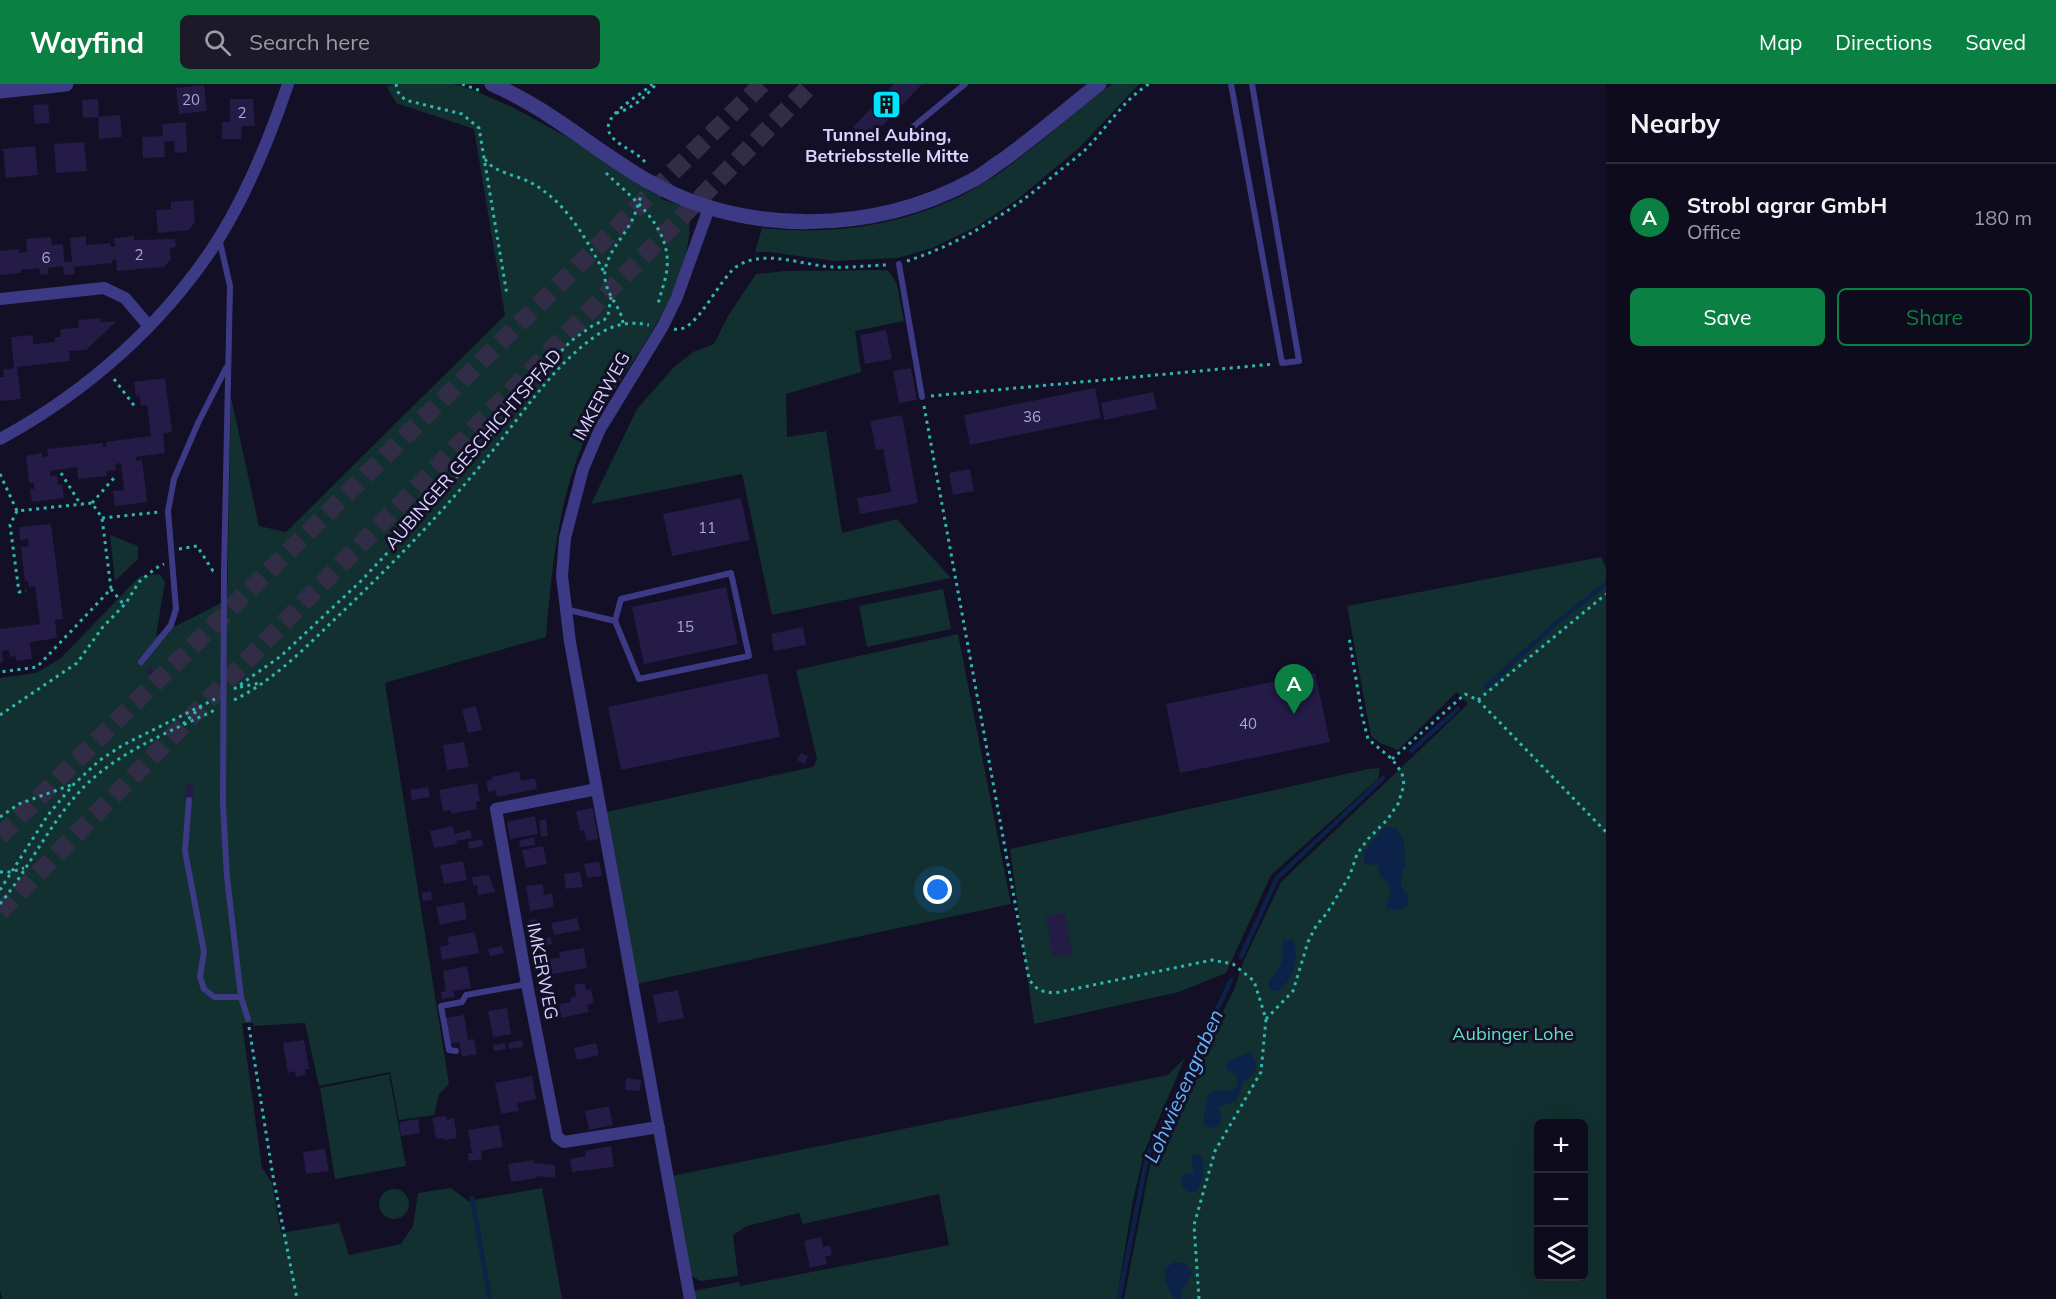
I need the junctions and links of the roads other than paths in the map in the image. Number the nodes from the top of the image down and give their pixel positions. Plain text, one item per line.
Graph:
1 (66, 84) edge
2 (288, 84) edge
3 (965, 84) edge
4 (1099, 84) edge
5 (1231, 84) edge
6 (1252, 84) edge
7 (488, 88) edge
8 (0, 91) edge
9 (908, 131) dead end
10 (709, 208) junction
11 (219, 237) junction
12 (899, 264) road end
13 (0, 299) edge
14 (148, 325) junction
15 (227, 365) junction
16 (922, 397) road end
17 (0, 439) edge
18 (565, 609) junction
19 (615, 621) junction
20 (141, 662) dead end
21 (597, 789) junction
22 (189, 800) dead end
23 (526, 984) junction
24 (241, 997) junction
25 (248, 1019) road end
26 (456, 1051) dead end
27 (659, 1127) junction
28 (690, 1299) edge

1 - 8 street
2 - 11 street
3 - 9 lane
4 - 10 street
5 - 6 lane
7 - 10 street
10 - 18 street, IMKERWEG
11 - 14 street
11 - 15 lane
12 - 16 lane
13 - 14 street
14 - 17 street
15 - 20 lane
15 - 24 lane
18 - 19 lane
18 - 21 street, IMKERWEG
19 - 19 lane
21 - 23 street, IMKERWEG
21 - 27 street, IMKERWEG
22 - 24 lane
23 - 26 lane
23 - 27 street, IMKERWEG
24 - 25 lane
27 - 28 street, IMKERWEG

